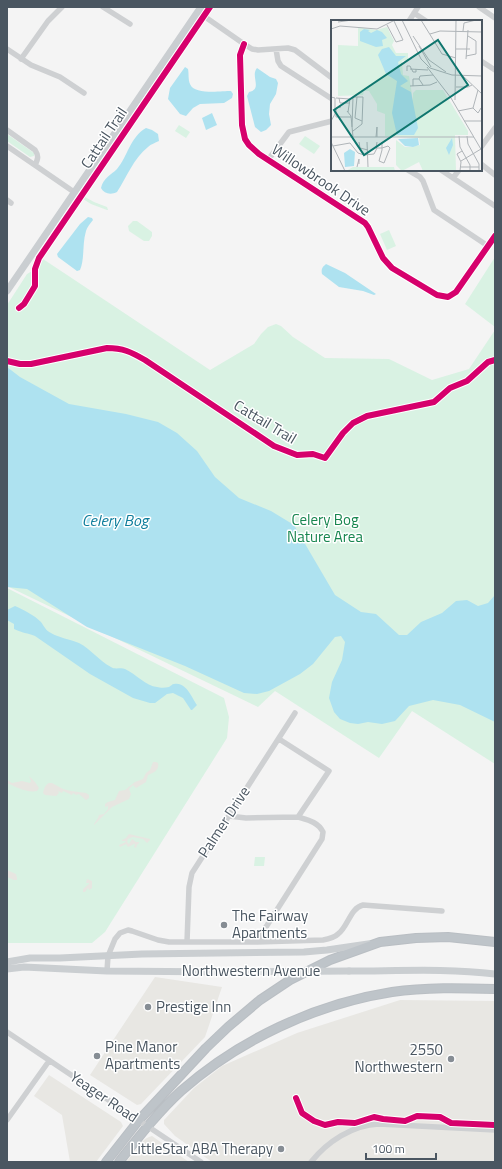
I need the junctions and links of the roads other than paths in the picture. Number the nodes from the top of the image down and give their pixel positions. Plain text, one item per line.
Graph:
1 (62, 7) edge
2 (103, 7) edge
3 (418, 7) edge
4 (480, 7) edge
5 (200, 9) edge
6 (414, 13) junction
7 (495, 18) edge
8 (410, 20) edge
9 (424, 20) edge
10 (130, 24) dead end
11 (244, 44) junction
12 (7, 49) edge
13 (276, 49) junction
14 (21, 59) junction
15 (482, 62) edge
16 (494, 68) edge
17 (331, 77) edge
18 (84, 93) dead end
19 (331, 98) edge
20 (331, 121) edge
21 (495, 128) edge
22 (7, 130) edge
23 (7, 146) edge
24 (482, 146) edge
25 (268, 160) junction
26 (35, 165) junction
27 (482, 165) edge
28 (410, 171) edge
29 (442, 171) edge
30 (458, 171) edge
31 (495, 175) edge
32 (453, 178) junction
33 (74, 192) junction
34 (495, 206) edge
35 (495, 236) edge
36 (488, 246) junction
37 (7, 291) edge
38 (295, 713) dead end
39 (279, 739) junction
40 (229, 816) junction
41 (298, 817) junction
42 (442, 911) dead end
43 (187, 942) junction
44 (257, 942) junction
45 (380, 942) junction
46 (495, 942) edge
47 (108, 956) junction
48 (7, 962) edge
49 (7, 969) edge
50 (107, 970) junction
51 (495, 974) edge
52 (495, 989) edge
53 (7, 1032) edge
54 (49, 1061) junction
55 (7, 1120) edge
56 (139, 1120) junction
57 (148, 1126) junction
58 (495, 1130) edge
59 (106, 1162) edge
60 (119, 1162) edge
61 (201, 1162) edge
62 (311, 1162) edge

1 - 14 street
2 - 10 street
3 - 6 street
4 - 7 street
5 - 11 street
5 - 33 main road
6 - 8 street
6 - 9 street
11 - 13 street
11 - 25 street, Willowbrook Drive
12 - 14 street
13 - 17 street
13 - 19 street
14 - 18 street
15 - 16 street
20 - 25 street
21 - 24 street
22 - 26 street
23 - 26 street
25 - 36 street, Willowbrook Drive
26 - 33 street
27 - 31 street
28 - 36 street
29 - 32 street
30 - 32 street
32 - 34 street
33 - 37 main road
35 - 36 street, Willowbrook Drive
38 - 39 street, Palmer Drive
39 - 40 street, Palmer Drive
39 - 41 street
40 - 41 street
40 - 43 street, Palmer Drive
41 - 44 street
42 - 44 street
43 - 44 street
43 - 47 street
45 - 46 highway
45 - 47 main road, Northwestern Avenue
45 - 56 highway
47 - 48 main road, Northwestern Avenue
47 - 50 street
49 - 50 main road, Northwestern Avenue
50 - 51 main road, Northwestern Avenue, bridge
52 - 57 highway
53 - 54 street, Yeager Road
54 - 55 street
54 - 56 street, Yeager Road
56 - 57 street, Yeager Road
56 - 59 highway
57 - 60 highway
57 - 61 street, Yeager Road
58 - 62 street

